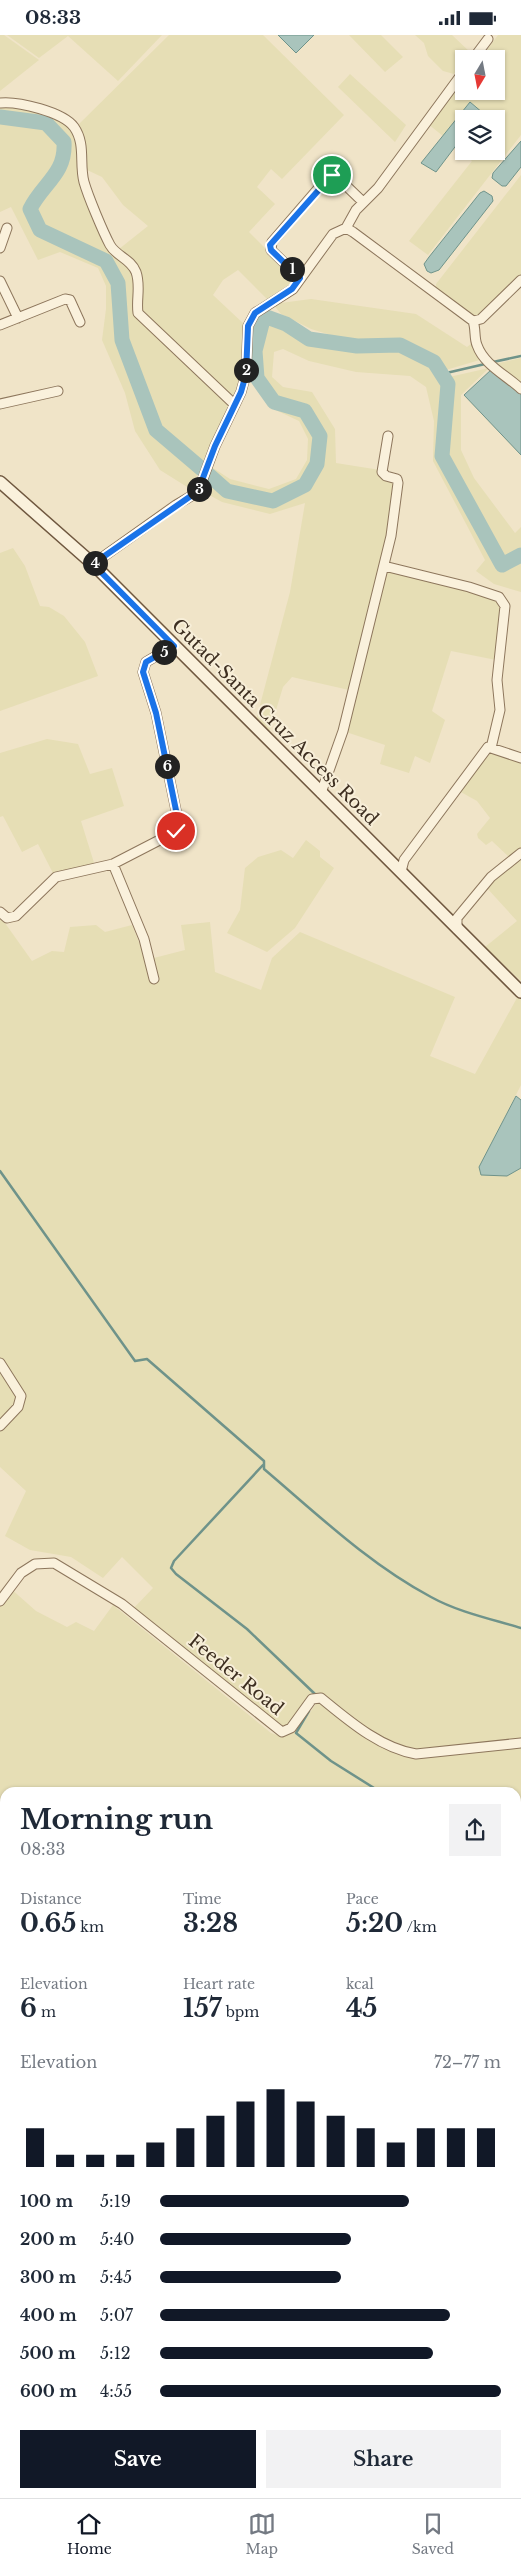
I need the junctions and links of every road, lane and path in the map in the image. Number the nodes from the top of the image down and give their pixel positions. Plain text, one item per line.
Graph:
1 (488, 39) dead end
2 (480, 50) edge
3 (455, 83) edge
4 (0, 103) edge
5 (363, 202) junction
6 (7, 228) dead end
7 (346, 228) junction
8 (0, 248) edge
9 (300, 278) junction
10 (521, 280) edge
11 (0, 281) edge
12 (18, 318) junction
13 (474, 321) junction
14 (80, 323) dead end
15 (0, 325) edge
16 (521, 389) edge
17 (58, 391) dead end
18 (0, 404) edge
19 (234, 405) junction
20 (388, 436) dead end
21 (0, 482) edge
22 (93, 564) junction
23 (384, 566) junction
24 (174, 646) junction
25 (491, 748) junction
26 (521, 758) edge
27 (321, 793) junction
28 (521, 853) edge
29 (113, 864) junction
30 (401, 873) junction
31 (0, 912) edge
32 (457, 929) junction
33 (154, 979) dead end
34 (521, 992) edge
35 (0, 1363) edge
36 (0, 1427) edge
37 (0, 1601) edge
38 (521, 1743) edge

1 - 2 street
3 - 5 street
4 - 19 street
5 - 7 street
5 - 9 street
6 - 8 street
7 - 9 street
7 - 13 street
9 - 19 street
10 - 13 street
11 - 12 street
12 - 14 street
12 - 15 street
13 - 16 street
17 - 18 street
19 - 22 street
20 - 23 street
21 - 22 main road, Gutad-Santa Cruz Access Road
22 - 24 main road, Gutad-Santa Cruz Access Road
23 - 25 street
23 - 27 street
24 - 27 main road, Gutad-Santa Cruz Access Road
24 - 29 street
25 - 26 street
25 - 30 street
27 - 30 main road, Gutad-Santa Cruz Access Road
28 - 32 street
29 - 31 street
29 - 33 street
30 - 32 main road, Gutad-Santa Cruz Access Road
32 - 34 main road, Gutad-Santa Cruz Access Road
35 - 36 street
37 - 38 street, Feeder Road

